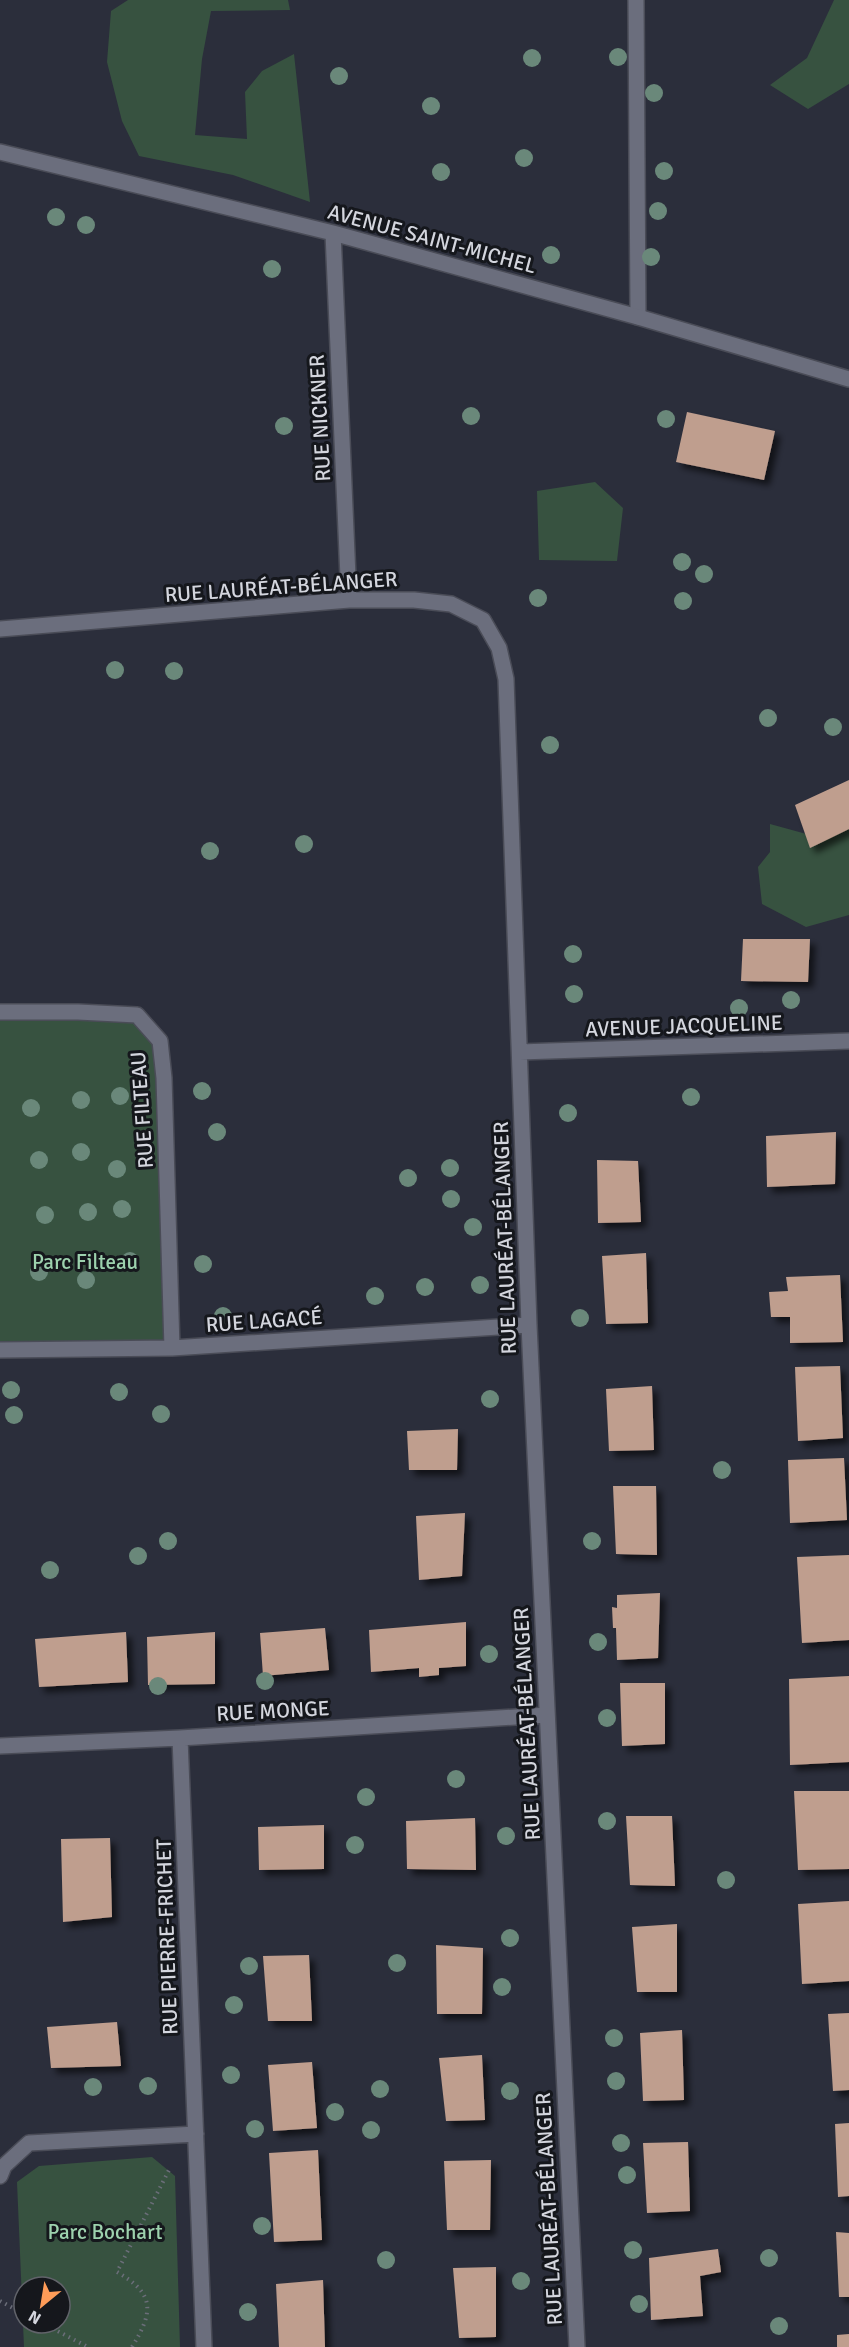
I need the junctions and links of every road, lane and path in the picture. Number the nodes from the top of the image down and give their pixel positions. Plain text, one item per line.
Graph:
1 (636, 0) edge
2 (0, 152) edge
3 (333, 233) junction
4 (638, 317) junction
5 (849, 379) edge
6 (349, 600) junction
7 (0, 628) edge
8 (0, 1012) edge
9 (849, 1041) edge
10 (520, 1053) junction
11 (529, 1325) junction
12 (172, 1348) junction
13 (0, 1350) edge
14 (547, 1716) junction
15 (180, 1738) junction
16 (0, 1746) edge
17 (196, 2134) junction
18 (0, 2176) edge
19 (65, 2335) edge
20 (88, 2347) edge
21 (132, 2347) edge
22 (204, 2347) edge
23 (577, 2347) edge

1 - 4 street
2 - 3 street, AVENUE SAINT-MICHEL
3 - 4 street, AVENUE SAINT-MICHEL
3 - 6 street, RUE NICKNER
4 - 5 street, AVENUE SAINT-MICHEL
6 - 7 street, RUE LAURÉAT-BÉLANGER
6 - 10 street, RUE LAURÉAT-BÉLANGER
8 - 12 street, RUE FILTEAU
9 - 10 street, AVENUE JACQUELINE
10 - 11 street, RUE LAURÉAT-BÉLANGER
11 - 12 street, RUE LAGACÉ
11 - 14 street, RUE LAURÉAT-BÉLANGER
12 - 13 street, RUE LAGACÉ
14 - 15 street, RUE MONGE
14 - 23 street, RUE LAURÉAT-BÉLANGER
15 - 16 street, RUE MONGE
15 - 17 street, RUE PIERRE-FRICHET
17 - 18 street
17 - 21 path
17 - 22 street, RUE PIERRE-FRICHET
19 - 20 path

